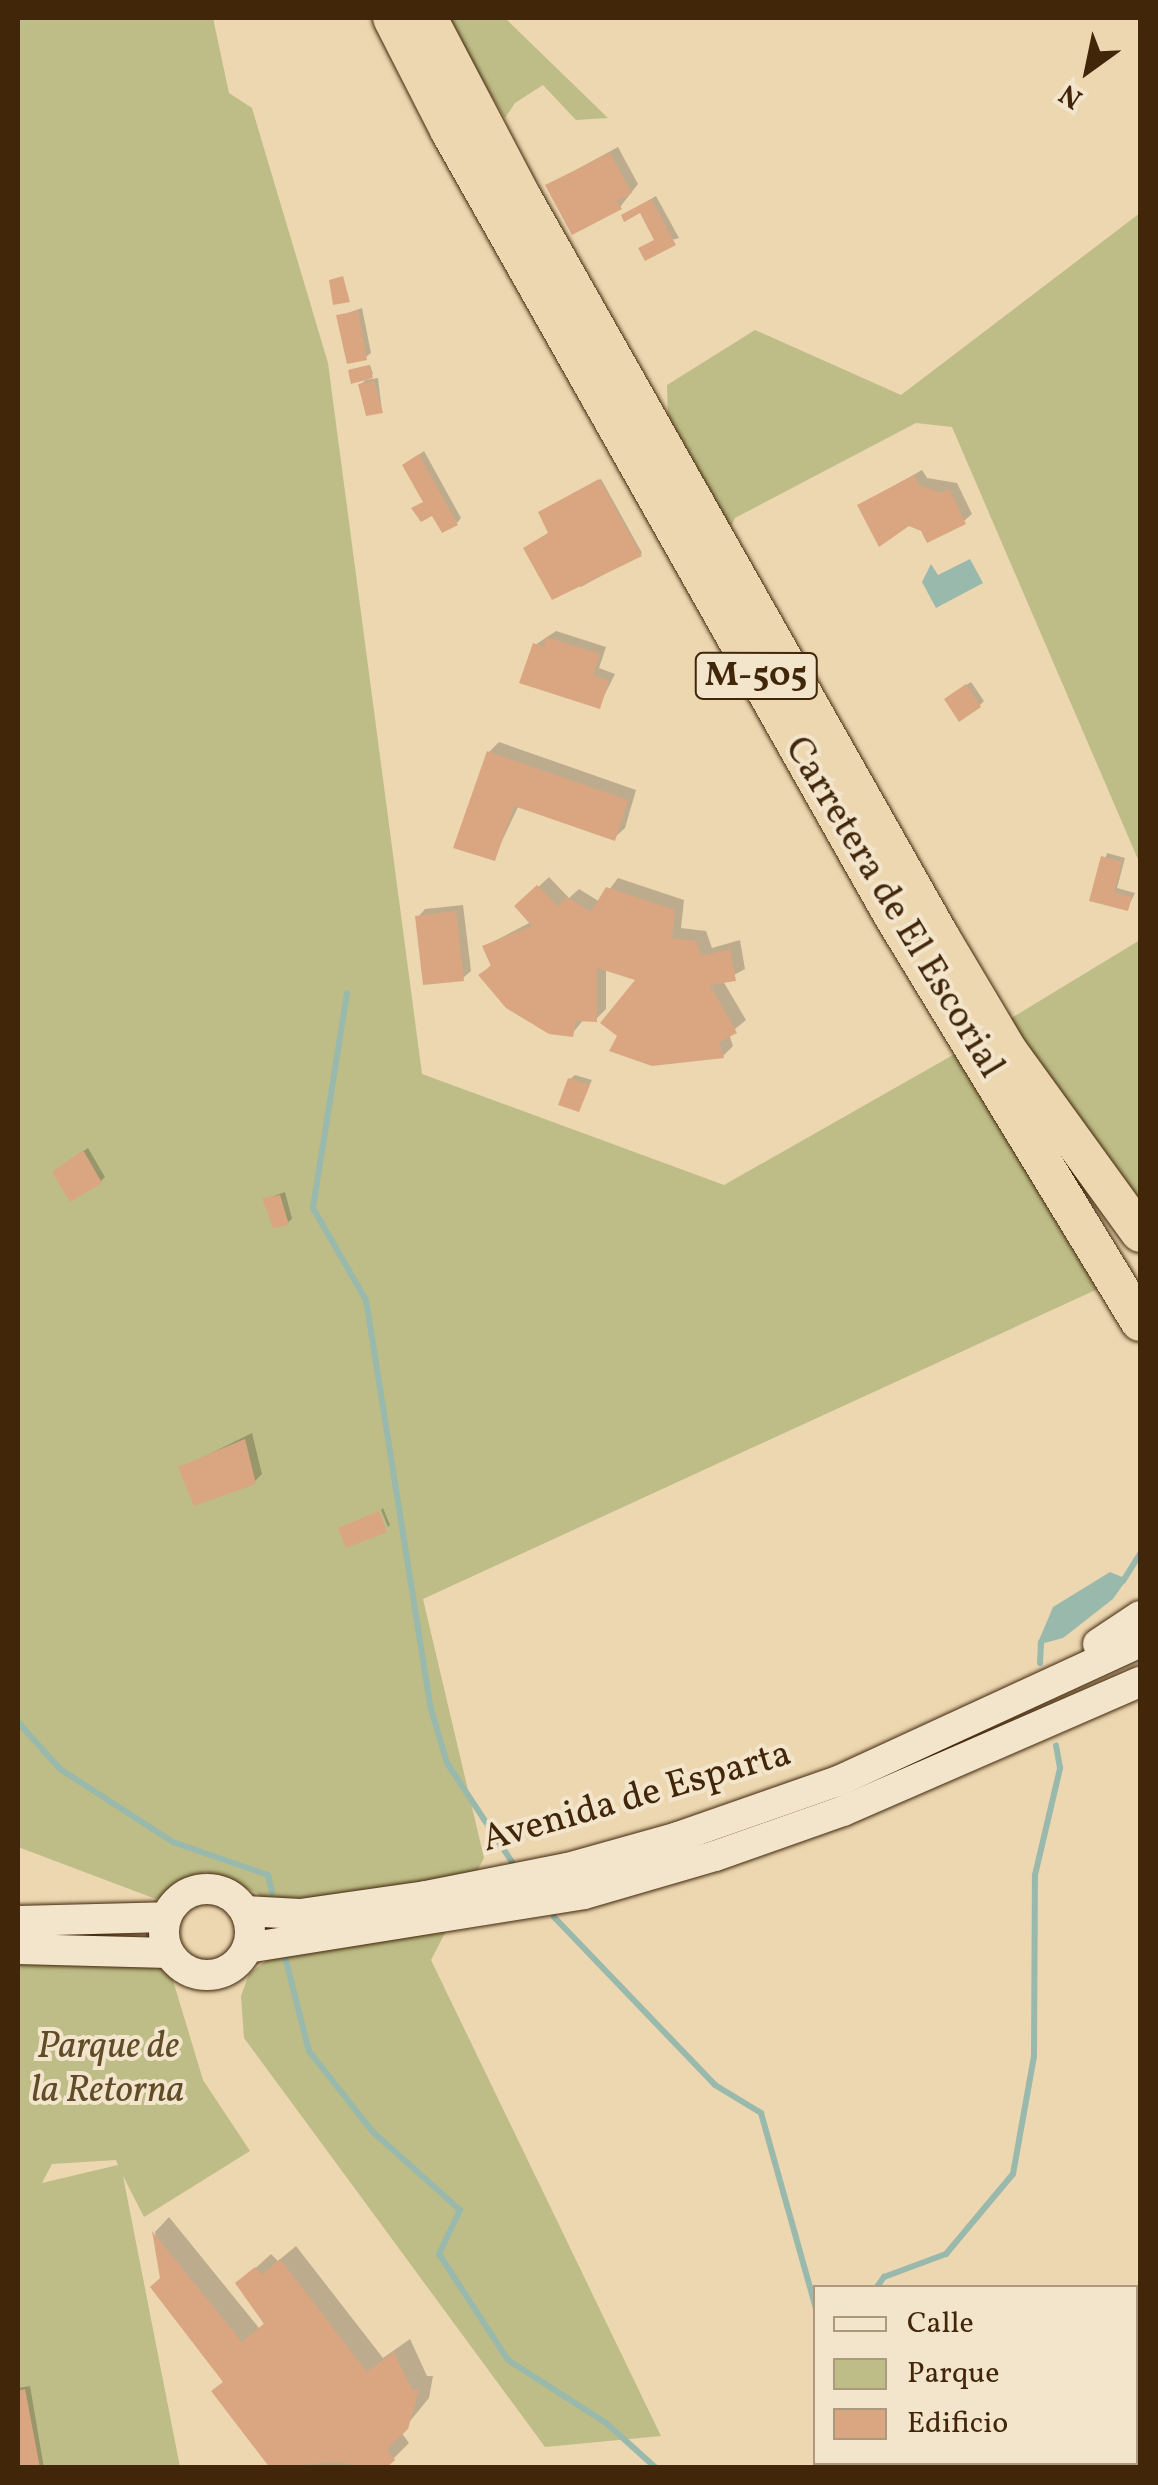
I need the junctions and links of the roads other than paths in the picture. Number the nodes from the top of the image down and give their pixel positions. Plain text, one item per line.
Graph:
1 (392, 18) edge
2 (428, 18) edge
3 (1140, 1233) edge
4 (1140, 1322) edge
5 (1140, 1616) edge
6 (1140, 1642) edge
7 (1140, 1682) edge
8 (952, 1728) junction
9 (245, 1911) junction
10 (166, 1917) junction
11 (18, 1921) edge
12 (18, 1948) edge
13 (247, 1948) junction
14 (169, 1953) junction

1 - 4 highway, Carretera de El Escorial / M-505
2 - 3 highway, Carretera de El Escorial / M-505
5 - 8 main road
6 - 8 main road, Avenida de Esparta
7 - 13 main road, Avenida de Esparta
8 - 9 main road, Avenida de Esparta
9 - 10 main road
9 - 13 main road
10 - 11 main road
10 - 14 main road
12 - 14 main road
13 - 14 main road

